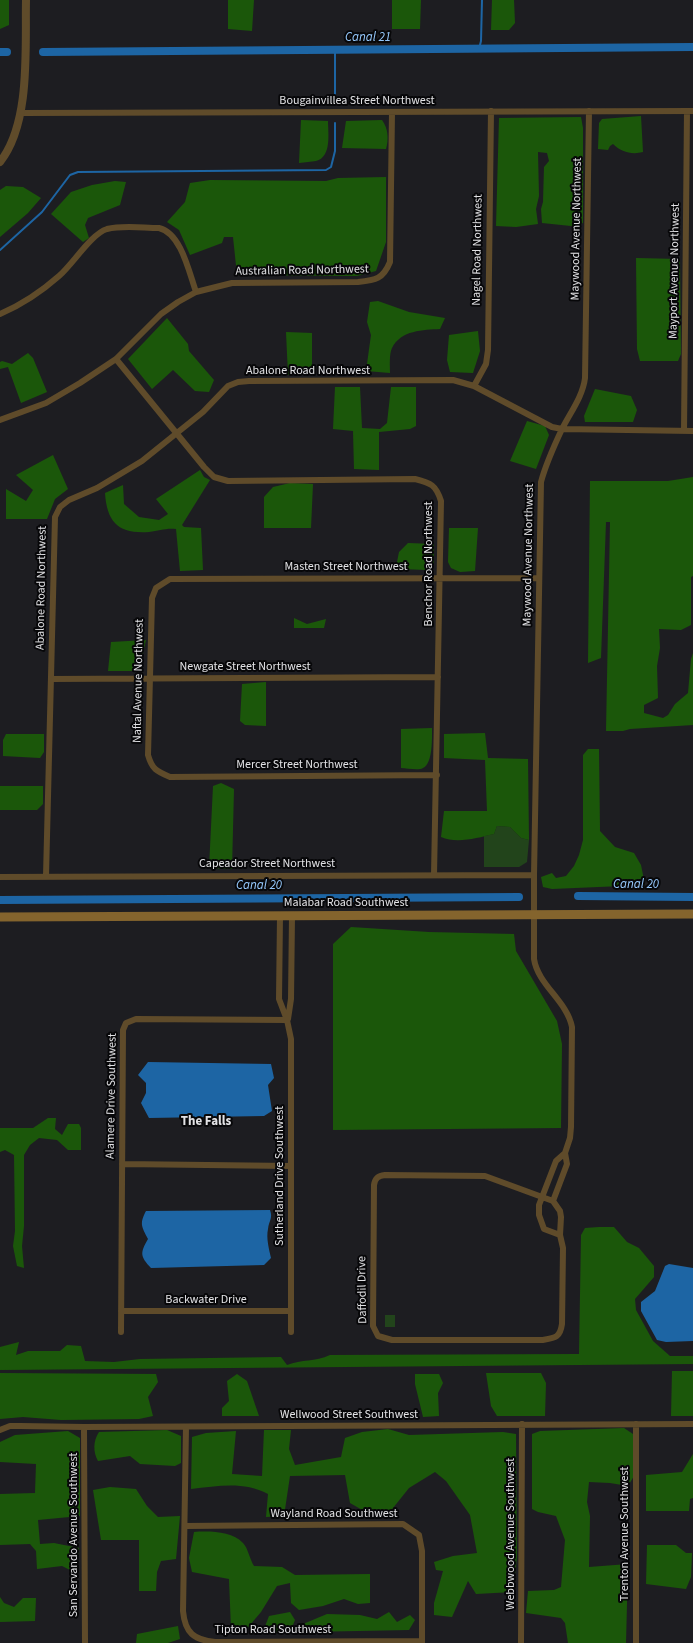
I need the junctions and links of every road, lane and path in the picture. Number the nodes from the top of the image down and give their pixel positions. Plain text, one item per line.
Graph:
1 (26, 0) edge
2 (590, 111) junction
3 (690, 111) edge
4 (392, 112) junction
5 (491, 112) junction
6 (21, 113) junction
7 (1, 160) edge
8 (196, 292) junction
9 (0, 314) edge
10 (116, 359) junction
11 (474, 386) junction
12 (0, 420) edge
13 (562, 429) junction
14 (684, 431) junction
15 (693, 431) edge
16 (178, 434) junction
17 (539, 578) junction
18 (440, 579) junction
19 (156, 588) joint
20 (438, 677) junction
21 (150, 678) junction
22 (51, 679) junction
23 (158, 772) joint
24 (437, 775) junction
25 (434, 875) junction
26 (534, 875) junction
27 (46, 876) junction
28 (0, 877) edge
29 (535, 914) junction
30 (693, 914) edge
31 (0, 916) edge
32 (280, 916) junction
33 (292, 916) junction
34 (287, 1020) junction
35 (565, 1153) junction
36 (122, 1164) junction
37 (291, 1166) junction
38 (542, 1198) junction
39 (553, 1201) junction
40 (560, 1235) junction
41 (121, 1311) junction
42 (291, 1311) junction
43 (121, 1332) dead end
44 (291, 1332) dead end
45 (522, 1424) junction
46 (636, 1424) junction
47 (693, 1424) edge
48 (84, 1427) junction
49 (186, 1427) junction
50 (3, 1428) edge
51 (185, 1526) junction
52 (422, 1642) edge
53 (85, 1643) edge
54 (521, 1643) edge
55 (636, 1643) edge

1 - 6 street
2 - 3 street, Bougainvillea Street Northwest
2 - 5 street, Bougainvillea Street Northwest
2 - 13 street, Maywood Avenue Northwest
3 - 14 street, Mayport Avenue Northwest
4 - 5 street, Bougainvillea Street Northwest
4 - 6 street, Bougainvillea Street Northwest
4 - 8 street, Australian Road Northwest
5 - 11 street, Nagel Road Northwest
6 - 7 street
8 - 9 street
8 - 10 street, Australian Road Northwest
10 - 12 street, Australian Road Northwest
10 - 16 street, Benchor Road Northwest
11 - 13 street, Abalone Road Northwest
11 - 16 street, Abalone Road Northwest
13 - 14 street, Abalone Road Northwest
13 - 17 street, Maywood Avenue Northwest
14 - 15 street, Abalone Road Northwest
16 - 18 street, Benchor Road Northwest
16 - 22 street, Abalone Road Northwest
17 - 18 street, Masten Street Northwest
17 - 26 street, Maywood Avenue Northwest
18 - 19 street, Masten Street Northwest
18 - 20 street, Benchor Road Northwest
19 - 21 street, Naftal Avenue Northwest
20 - 21 street, Newgate Street Northwest
20 - 24 street, Benchor Road Northwest
21 - 22 street, Newgate Street Northwest
21 - 23 street, Naftal Avenue Northwest
22 - 27 street, Abalone Road Northwest
23 - 24 street, Mercer Street Northwest
24 - 25 street, Benchor Road Northwest
25 - 26 street, Capeador Street Northwest
25 - 27 street, Capeador Street Northwest
26 - 29 street, Maywood Avenue Northwest
27 - 28 street, Capeador Street Northwest
29 - 30 main road, Malabar Road Southwest
29 - 33 main road, Malabar Road Southwest
29 - 35 street, Maywood Avenue Northwest
31 - 32 main road, Malabar Road Southwest
32 - 33 main road, Malabar Road Southwest
32 - 34 street, Sutherland Drive Southwest
33 - 34 street, Sutherland Drive Southwest
34 - 36 street, Alamere Drive Southwest
34 - 37 street, Sutherland Drive Southwest
35 - 38 street
35 - 39 street
36 - 37 street
36 - 41 street, Alamere Drive Southwest
37 - 42 street, Sutherland Drive Southwest
38 - 39 street, Daffodil Drive
38 - 40 street
38 - 40 street, Daffodil Drive
39 - 40 street, Daffodil Drive
41 - 42 street, Backwater Drive
41 - 43 street, Alamere Drive Southwest
42 - 44 street, Sutherland Drive Southwest
45 - 46 street, Wellwood Street Southwest
45 - 49 street, Wellwood Street Southwest
45 - 54 street, Webbwood Avenue Southwest
46 - 47 street, Wellwood Street Southwest
46 - 55 street, Trenton Avenue Southwest
48 - 49 street, Wellwood Street Southwest
48 - 50 street, Wellwood Street Southwest
48 - 53 street, San Servando Avenue Southwest
49 - 51 street, Tipton Road Southwest
51 - 52 street, Tipton Road Southwest
51 - 52 street, Wayland Road Southwest

